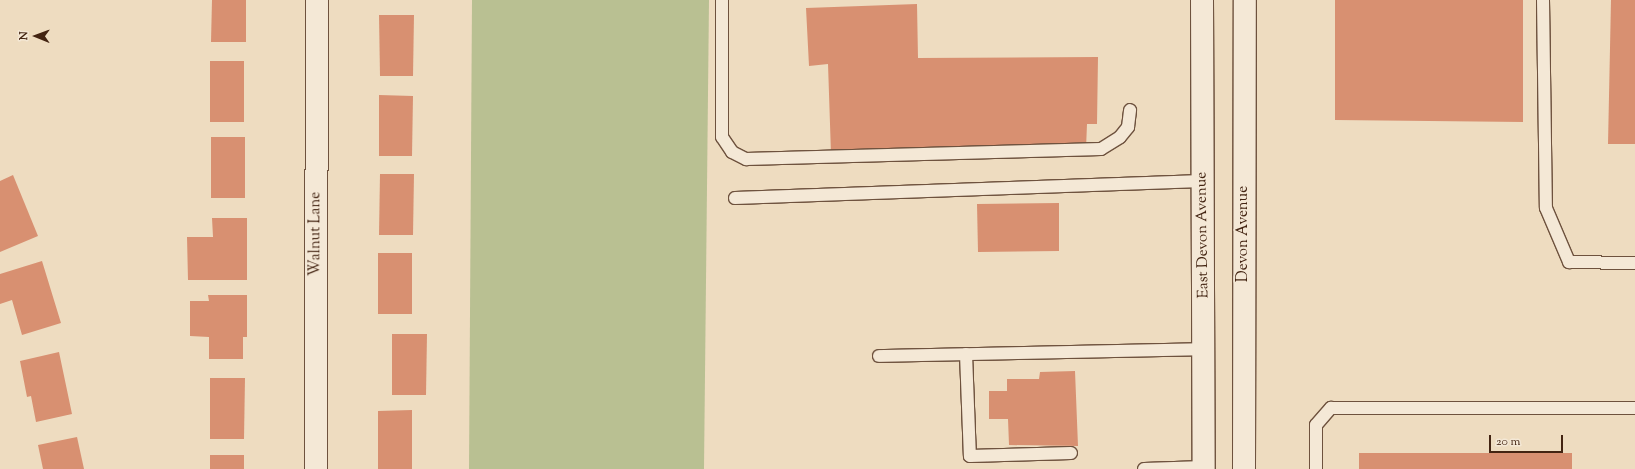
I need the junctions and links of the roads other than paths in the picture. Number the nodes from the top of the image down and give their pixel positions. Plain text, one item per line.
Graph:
1 (317, 0) edge
2 (722, 0) edge
3 (1202, 0) edge
4 (1245, 0) edge
5 (1543, 0) edge
6 (1130, 110) dead end
7 (1202, 181) junction
8 (734, 198) dead end
9 (1635, 263) edge
10 (1205, 349) junction
11 (966, 354) junction
12 (879, 356) dead end
13 (1635, 408) edge
14 (1071, 453) dead end
15 (1204, 468) edge
16 (316, 469) edge
17 (1144, 469) edge
18 (1244, 469) edge
19 (1316, 469) edge

1 - 16 main road, Walnut Lane
2 - 6 lane
3 - 7 main road, East Devon Avenue
4 - 18 main road, Devon Avenue
5 - 9 lane
7 - 8 lane
7 - 10 main road, East Devon Avenue
10 - 11 lane
10 - 15 main road, East Devon Avenue
11 - 12 lane
11 - 14 lane
13 - 19 lane
15 - 17 lane

